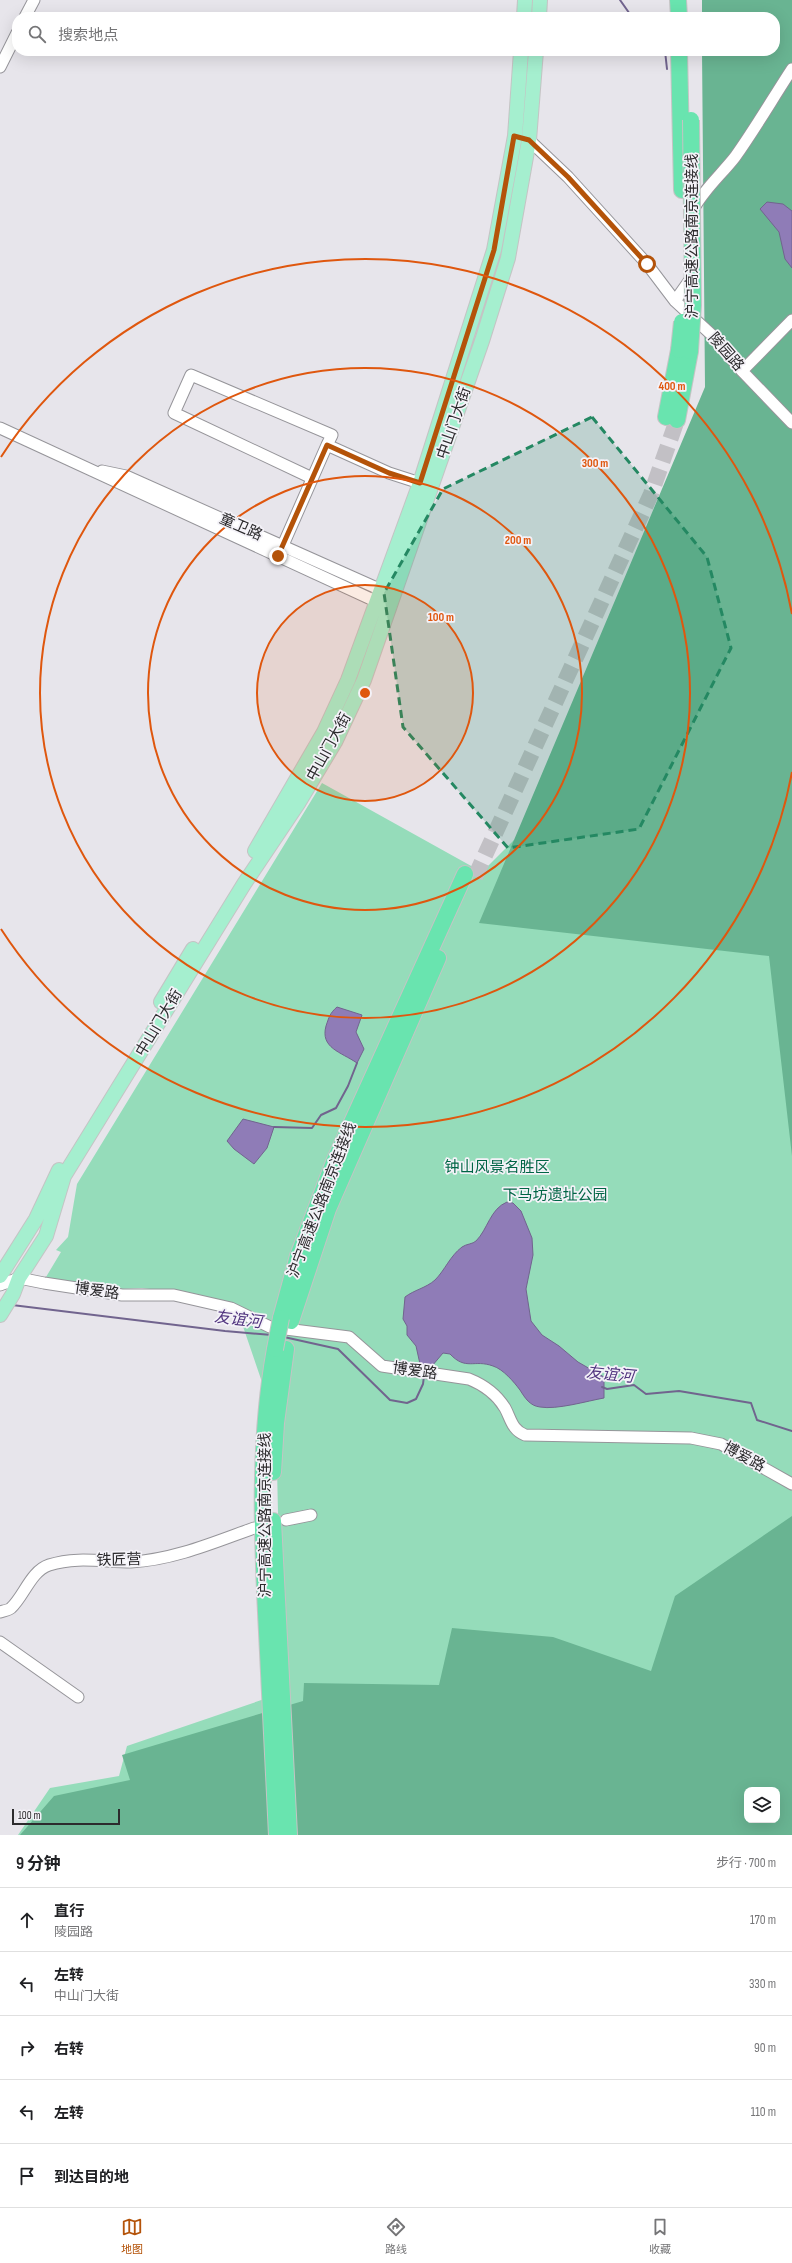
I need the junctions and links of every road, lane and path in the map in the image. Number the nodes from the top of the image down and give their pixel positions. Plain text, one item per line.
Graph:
1 (34, 0) edge
2 (525, 0) edge
3 (540, 0) edge
4 (678, 0) edge
5 (689, 0) edge
6 (28, 12) edge
7 (524, 12) edge
8 (539, 12) edge
9 (679, 12) edge
10 (689, 12) edge
11 (12, 43) edge
12 (521, 56) edge
13 (536, 56) edge
14 (679, 56) edge
15 (690, 56) edge
16 (0, 66) edge
17 (792, 69) edge
18 (514, 136) junction
19 (529, 140) junction
20 (675, 300) junction
21 (792, 320) edge
22 (684, 350) junction
23 (742, 371) junction
24 (671, 419) tunnel mouth
25 (792, 423) edge
26 (0, 428) edge
27 (327, 445) junction
28 (312, 478) junction
29 (420, 483) junction
30 (281, 551) junction
31 (379, 596) junction
32 (393, 601) junction
33 (470, 876) tunnel mouth
34 (0, 1276) edge
35 (19, 1278) junction
36 (0, 1285) edge
37 (0, 1315) edge
38 (280, 1349) junction
39 (792, 1484) edge
40 (311, 1515) dead end
41 (286, 1520) dead end
42 (254, 1528) dead end
43 (0, 1612) edge
44 (0, 1642) edge
45 (78, 1697) dead end
46 (277, 1835) edge
47 (289, 1835) edge

1 - 6 street
2 - 7 main road
3 - 8 main road
4 - 9 highway
5 - 10 highway
11 - 16 street
12 - 18 main road, 中山门大街
13 - 19 main road, 中山门大街
14 - 22 highway, 沪宁高速公路南京连接线, bridge
15 - 22 highway, 沪宁高速公路南京连接线, bridge
17 - 20 street
18 - 19 main road
18 - 29 main road, 中山门大街
19 - 20 street, 陵园路
19 - 32 main road, 中山门大街
20 - 23 street, 陵园路
21 - 23 street
22 - 24 highway, 沪宁高速公路南京连接线
23 - 25 street, 陵园路
26 - 30 street, 童卫路
27 - 28 street
27 - 28 street
27 - 29 street
28 - 30 street
29 - 31 main road, 中山门大街
30 - 31 street, 童卫路
31 - 32 street, 童卫路
31 - 34 main road, 中山门大街
32 - 35 main road, 中山门大街
33 - 38 highway, 沪宁高速公路南京连接线, bridge
35 - 36 street
35 - 37 main road, 中山门大街
35 - 39 street, 博爱路
38 - 46 highway, 沪宁高速公路南京连接线
38 - 47 highway, 沪宁高速公路南京连接线
40 - 41 street
42 - 43 street, 铁匠营
44 - 45 street

